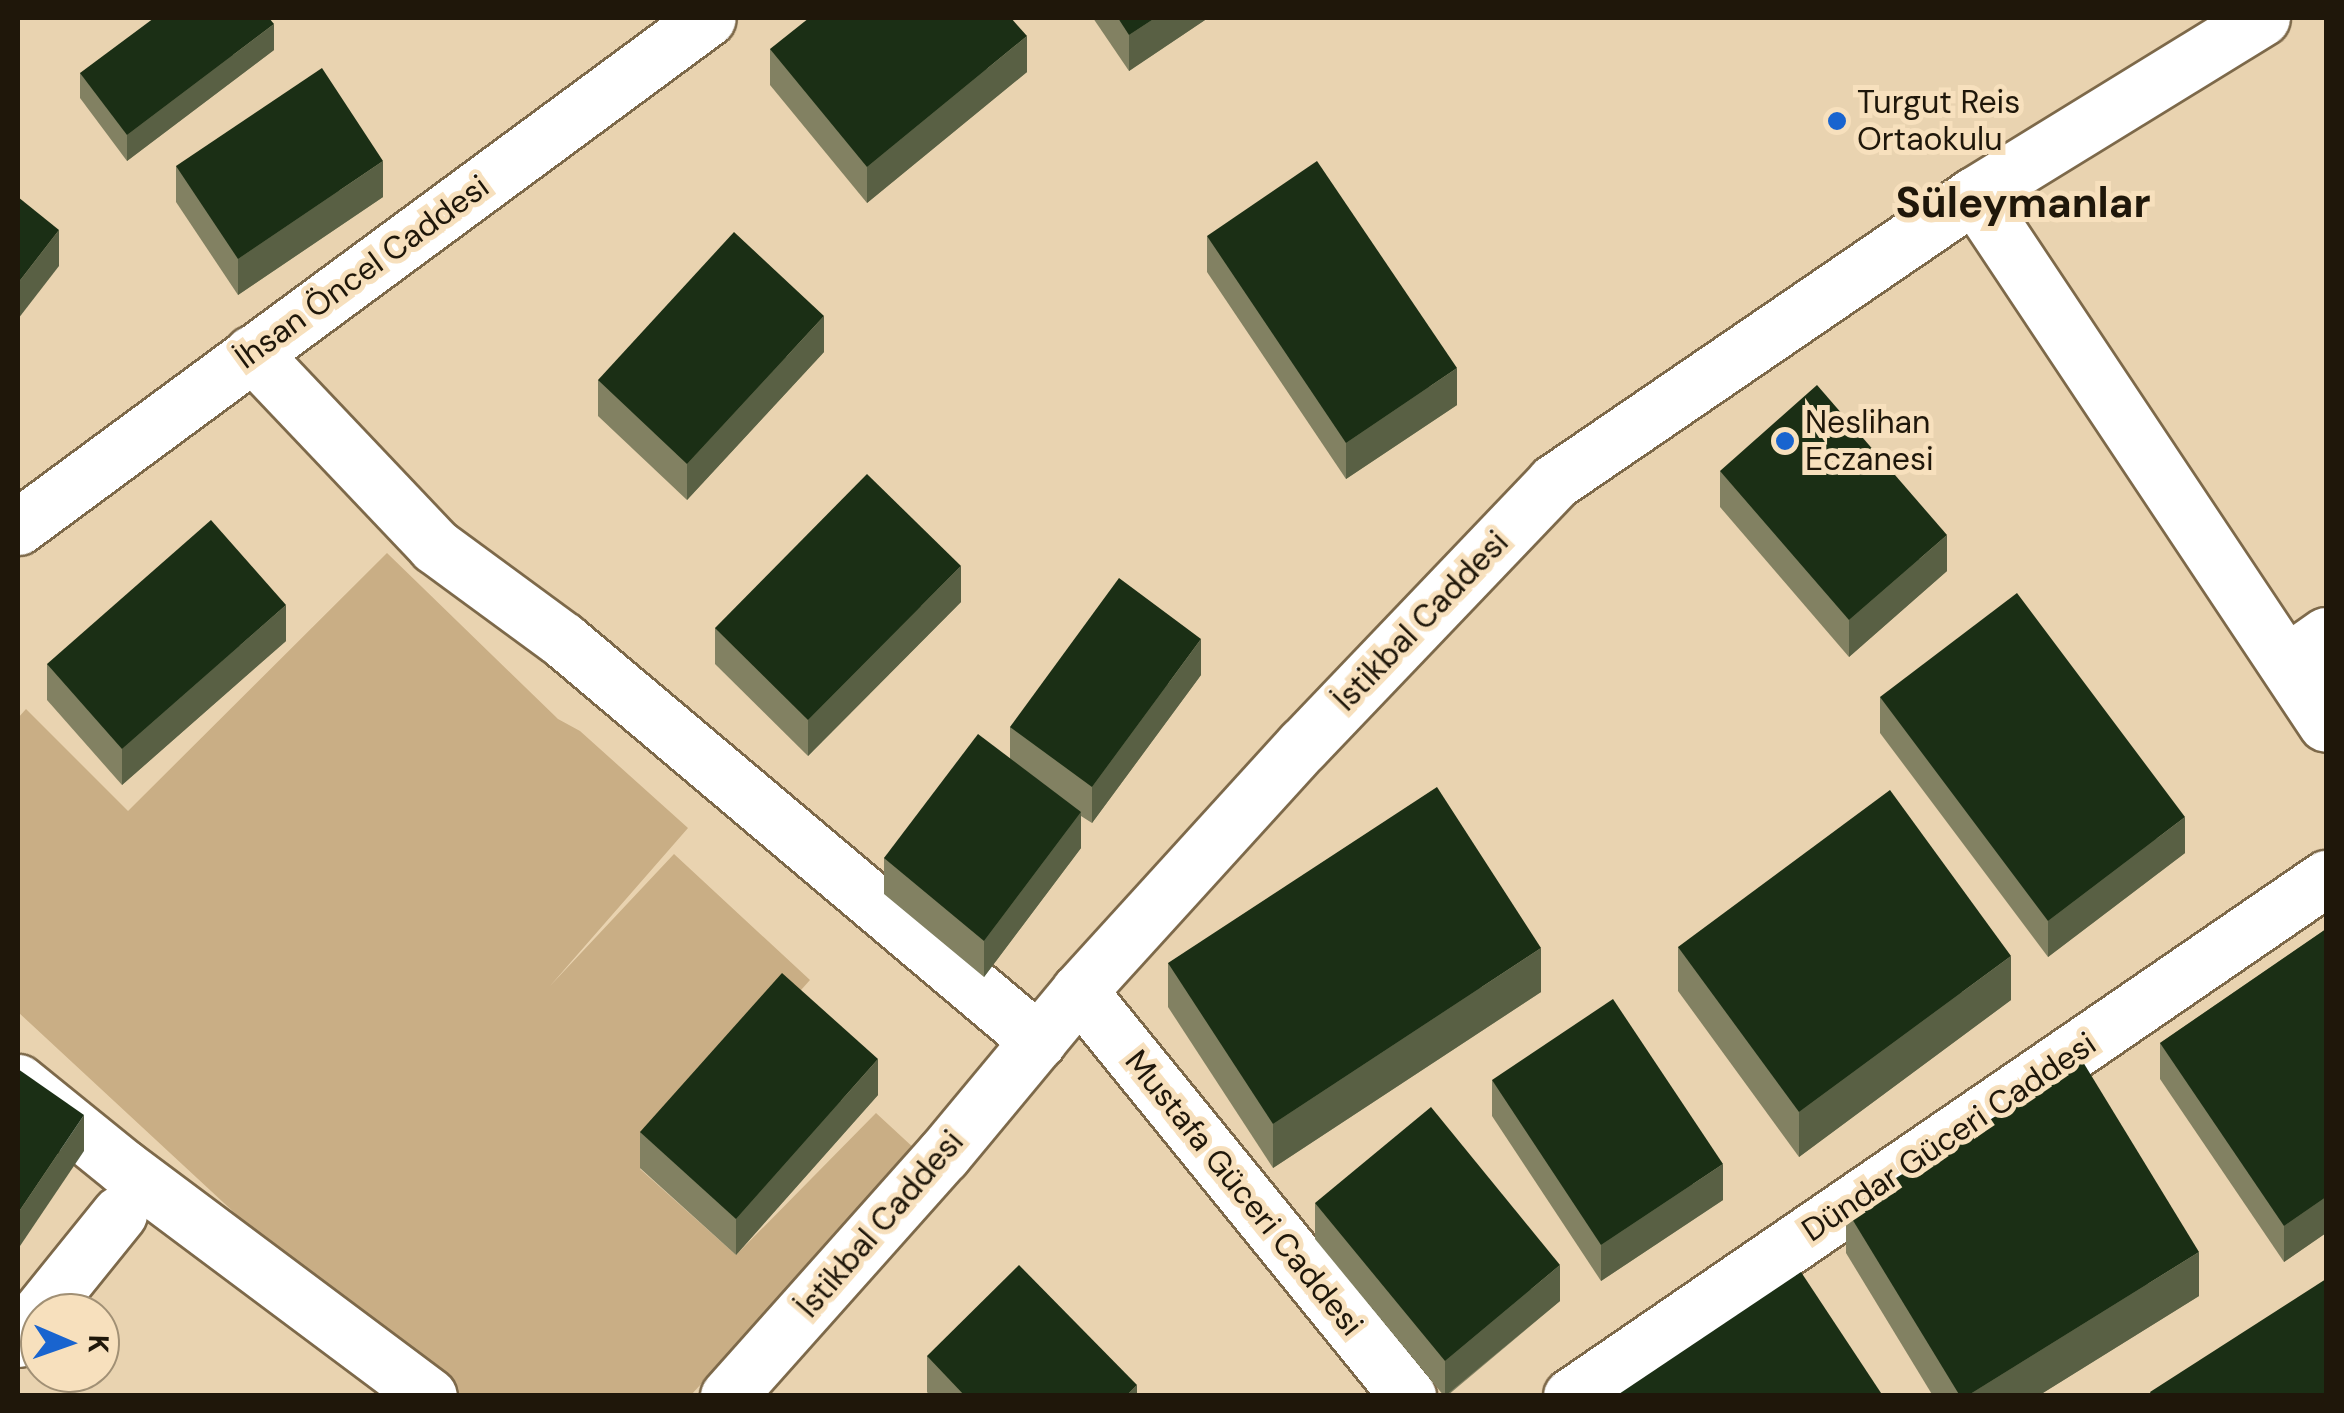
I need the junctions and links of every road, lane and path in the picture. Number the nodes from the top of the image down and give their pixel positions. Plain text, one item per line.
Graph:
1 (708, 18) edge
2 (2262, 18) edge
3 (1974, 195) junction
4 (252, 353) junction
5 (18, 527) edge
6 (2306, 649) edge
7 (2326, 724) edge
8 (2326, 878) edge
9 (1080, 992) junction
10 (1038, 1042) junction
11 (18, 1082) edge
12 (119, 1214) dead end
13 (18, 1339) edge
14 (429, 1396) edge
15 (728, 1396) edge
16 (1408, 1396) edge
17 (1570, 1396) edge

1 - 4 street, İhsan Öncel Caddesi
2 - 3 street, İstikbal Caddesi
3 - 6 street
3 - 9 street, İstikbal Caddesi
4 - 5 street, İhsan Öncel Caddesi
4 - 10 street
6 - 7 street
8 - 17 street, Dündar Güceri Caddesi
9 - 10 street, İstikbal Caddesi
9 - 16 street, Mustafa Güceri Caddesi
10 - 15 street, İstikbal Caddesi
11 - 14 street
12 - 13 street

